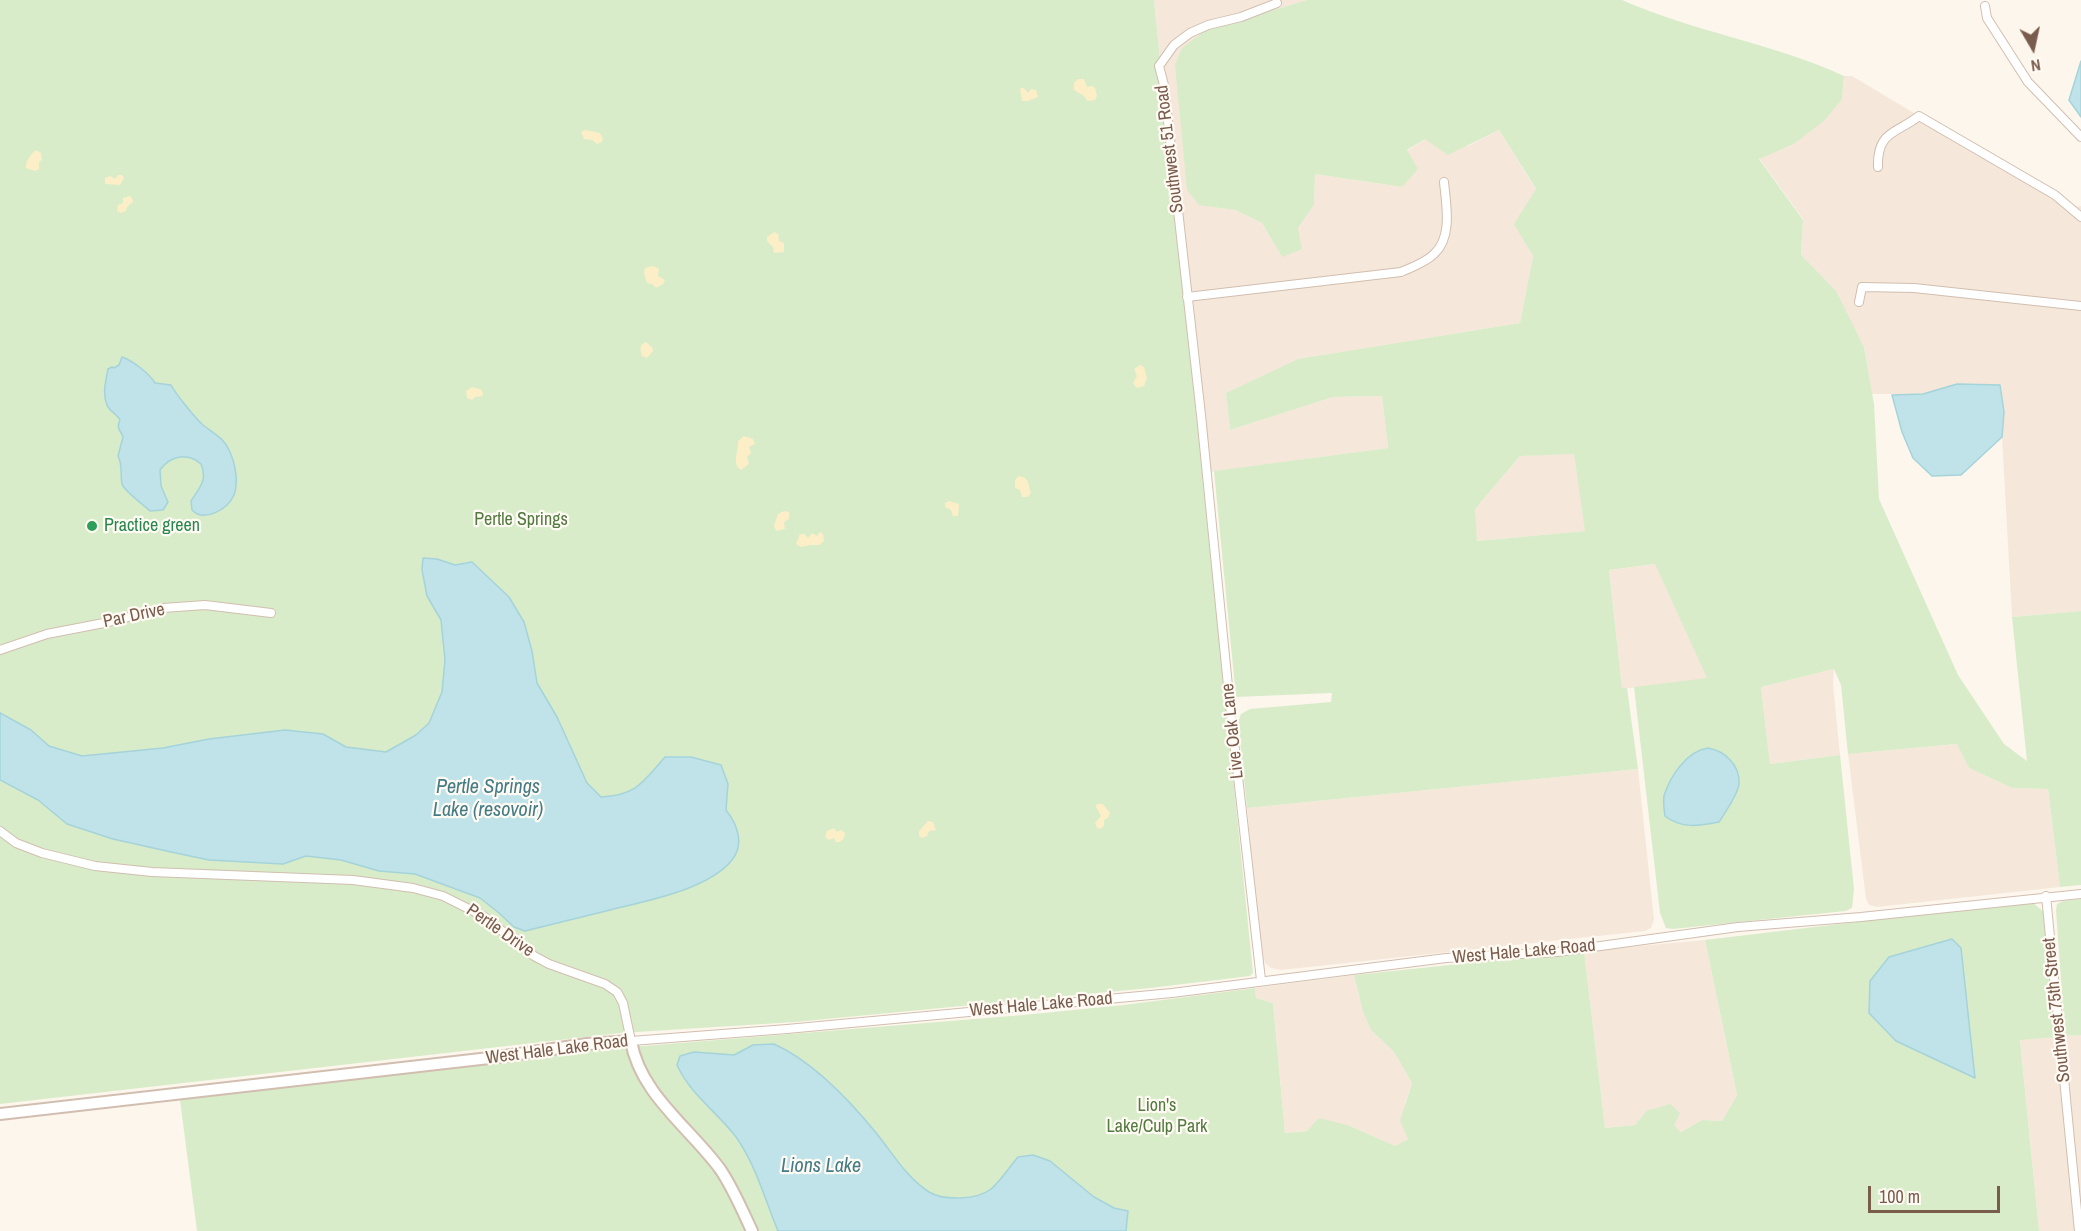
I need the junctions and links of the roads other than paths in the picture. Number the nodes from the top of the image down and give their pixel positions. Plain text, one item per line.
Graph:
1 (1277, 3) dead end
2 (1985, 6) dead end
3 (2081, 137) edge
4 (1878, 167) dead end
5 (1444, 182) dead end
6 (2081, 217) edge
7 (1187, 297) junction
8 (1858, 302) dead end
9 (2081, 306) edge
10 (1208, 481) joint
11 (271, 613) dead end
12 (0, 650) edge
13 (0, 831) edge
14 (2081, 894) edge
15 (2046, 896) junction
16 (1262, 980) junction
17 (631, 1041) junction
18 (0, 1114) edge
19 (2079, 1204) edge
20 (752, 1231) edge
21 (2079, 1231) edge

1 - 7 street, Southwest 51 Road
2 - 3 street
4 - 6 street
5 - 7 street
7 - 10 street, Southwest 51 Road
8 - 9 street
10 - 16 street, Live Oak Lane
11 - 12 street, Par Drive
13 - 17 street, Pertle Drive
14 - 15 street, West Hale Lake Road
15 - 16 street, West Hale Lake Road
15 - 19 street, Southwest 75th Street
16 - 17 street, West Hale Lake Road
17 - 18 street, West Hale Lake Road
17 - 20 street, Pertle Drive
19 - 21 street, Southwest 75th Street

